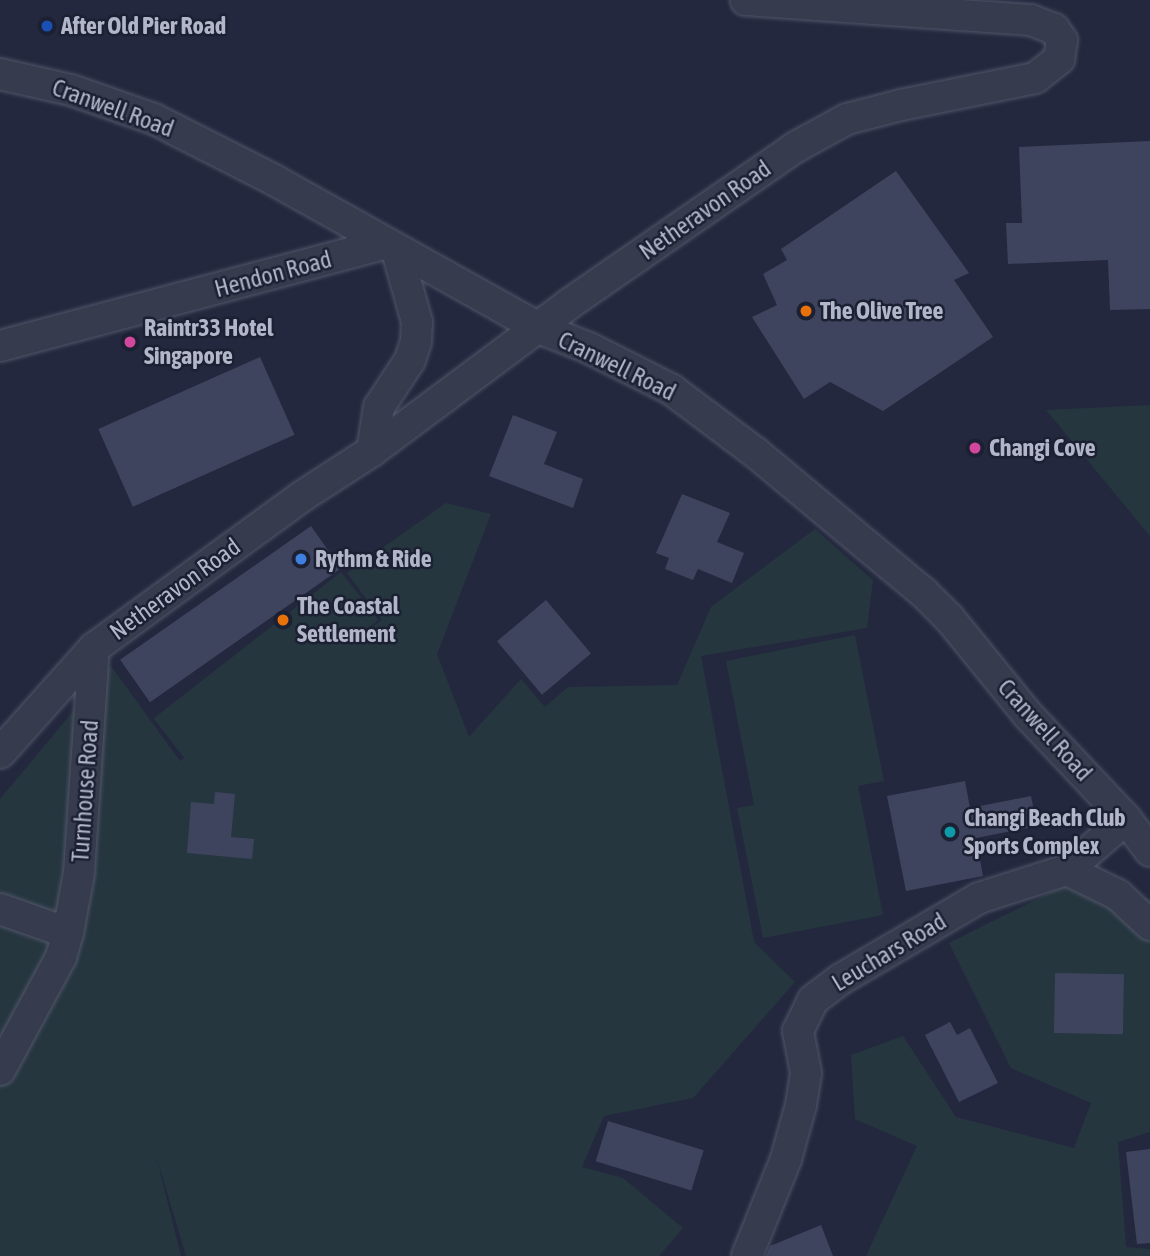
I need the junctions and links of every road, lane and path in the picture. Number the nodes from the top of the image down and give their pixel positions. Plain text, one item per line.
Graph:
1 (746, 0) edge
2 (0, 74) edge
3 (390, 248) junction
4 (538, 328) junction
5 (0, 346) edge
6 (372, 451) junction
7 (94, 648) junction
8 (0, 753) edge
9 (1126, 819) junction
10 (1150, 851) edge
11 (1067, 870) junction
12 (0, 909) edge
13 (1150, 925) edge
14 (68, 933) junction
15 (0, 1070) edge
16 (747, 1256) edge

1 - 4 street, Netheravon Road
2 - 3 street, Cranwell Road
3 - 4 street, Cranwell Road
3 - 5 street, Hendon Road
3 - 6 street
4 - 6 street, Netheravon Road
4 - 9 street, Cranwell Road
6 - 7 street, Netheravon Road
7 - 8 street, Netheravon Road
7 - 14 street, Turnhouse Road
9 - 10 street, Cranwell Road
9 - 11 street, Leuchars Road
11 - 13 street
11 - 16 street, Leuchars Road
12 - 14 street
14 - 15 street, Turnhouse Road

